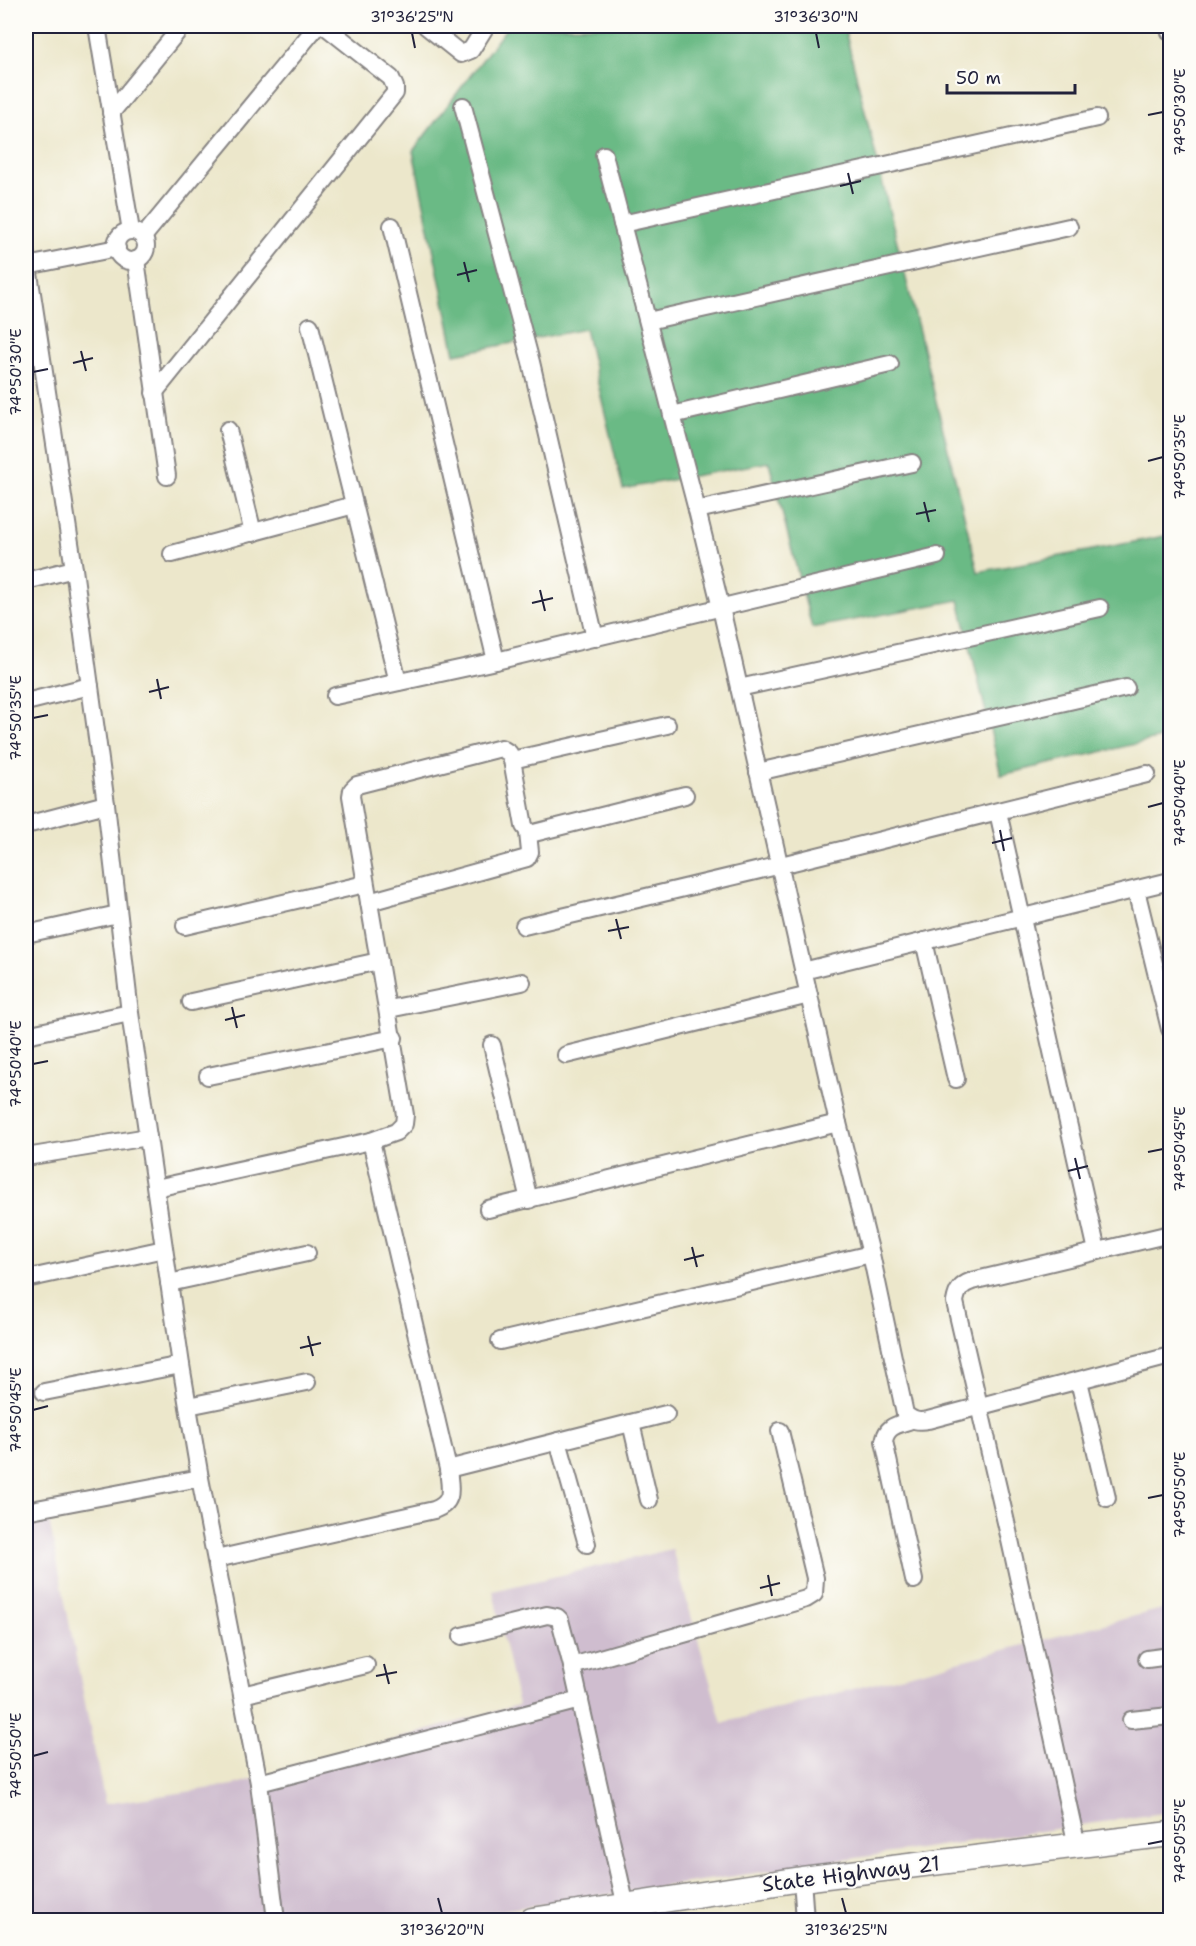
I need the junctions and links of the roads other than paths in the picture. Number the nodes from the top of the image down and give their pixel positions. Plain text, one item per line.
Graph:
1 (97, 26) edge
2 (182, 26) edge
3 (317, 26) edge
4 (325, 26) edge
5 (426, 26) edge
6 (486, 26) edge
7 (1168, 26) edge
8 (1170, 32) edge
9 (462, 105) dead end
10 (111, 113) junction
11 (1098, 117) dead end
12 (604, 155) dead end
13 (622, 224) junction
14 (392, 226) dead end
15 (1070, 227) dead end
16 (137, 234) junction
17 (117, 248) junction
18 (26, 260) edge
19 (136, 260) junction
20 (648, 321) junction
21 (310, 326) dead end
22 (890, 364) dead end
23 (154, 393) junction
24 (672, 415) junction
25 (228, 430) dead end
26 (912, 463) dead end
27 (166, 476) dead end
28 (354, 505) junction
29 (697, 510) junction
30 (253, 533) junction
31 (172, 554) dead end
32 (937, 556) dead end
33 (74, 569) junction
34 (26, 581) edge
35 (721, 608) junction
36 (1100, 608) dead end
37 (595, 638) junction
38 (496, 661) junction
39 (398, 682) junction
40 (90, 686) junction
41 (740, 688) junction
42 (1126, 688) dead end
43 (335, 696) dead end
44 (26, 702) edge
45 (667, 725) dead end
46 (512, 760) junction
47 (758, 772) junction
48 (1147, 774) dead end
49 (686, 795) dead end
50 (106, 804) junction
51 (998, 812) junction
52 (26, 825) edge
53 (528, 833) junction
54 (781, 865) junction
55 (1170, 880) edge
56 (365, 884) junction
57 (1136, 890) junction
58 (369, 902) junction
59 (118, 914) junction
60 (1022, 915) junction
61 (185, 926) dead end
62 (524, 926) dead end
63 (26, 934) edge
64 (924, 941) junction
65 (379, 961) junction
66 (803, 970) junction
67 (522, 982) dead end
68 (809, 996) junction
69 (191, 1002) dead end
70 (389, 1009) junction
71 (130, 1013) junction
72 (1170, 1029) edge
73 (26, 1035) edge
74 (394, 1038) junction
75 (492, 1045) dead end
76 (566, 1055) dead end
77 (208, 1076) dead end
78 (956, 1079) dead end
79 (838, 1123) junction
80 (148, 1137) junction
81 (371, 1141) junction
82 (26, 1156) edge
83 (156, 1188) junction
84 (529, 1200) junction
85 (488, 1209) dead end
86 (1170, 1234) edge
87 (164, 1249) junction
88 (1097, 1251) junction
89 (307, 1253) dead end
90 (871, 1254) junction
91 (26, 1279) edge
92 (169, 1283) junction
93 (500, 1341) dead end
94 (1170, 1356) edge
95 (181, 1365) junction
96 (1079, 1381) junction
97 (307, 1382) dead end
98 (44, 1392) dead end
99 (188, 1406) junction
100 (979, 1408) junction
101 (666, 1414) dead end
102 (912, 1420) junction
103 (630, 1423) junction
104 (780, 1431) dead end
105 (558, 1441) junction
106 (448, 1469) junction
107 (200, 1478) junction
108 (1107, 1498) dead end
109 (649, 1500) dead end
110 (26, 1511) edge
111 (587, 1544) dead end
112 (216, 1559) junction
113 (914, 1580) dead end
114 (462, 1636) dead end
115 (1170, 1656) edge
116 (1147, 1659) dead end
117 (366, 1665) dead end
118 (572, 1666) junction
119 (242, 1695) junction
120 (580, 1700) junction
121 (1170, 1716) edge
122 (1131, 1720) dead end
123 (259, 1784) junction
124 (1170, 1834) edge
125 (1077, 1846) junction
126 (802, 1879) junction
127 (626, 1907) junction
128 (276, 1920) edge
129 (532, 1920) edge
130 (806, 1920) edge

1 - 10 street
2 - 10 street
3 - 16 street
4 - 23 street
5 - 6 street
7 - 8 street
9 - 37 street
10 - 16 street
11 - 13 street
12 - 13 street
13 - 20 street
14 - 38 street
15 - 20 street
16 - 17 street
16 - 19 street
17 - 18 street
17 - 19 street
18 - 33 street
19 - 23 street
20 - 24 street
21 - 28 street
22 - 24 street
23 - 27 street
24 - 29 street
25 - 30 street
26 - 29 street
28 - 30 street
28 - 39 street
29 - 35 street
30 - 31 street
32 - 35 street
33 - 34 street
33 - 40 street
35 - 37 street
35 - 41 street
36 - 41 street
37 - 38 street
38 - 39 street
39 - 43 street
40 - 44 street
40 - 50 street
41 - 47 street
42 - 47 street
45 - 46 street
46 - 53 street
46 - 56 street
47 - 54 street
48 - 51 street
49 - 53 street
50 - 52 street
50 - 59 street
51 - 54 street
51 - 60 street
53 - 58 street
54 - 62 street
54 - 66 street
55 - 57 street
56 - 58 street
56 - 61 street
57 - 60 street
57 - 72 street
58 - 65 street
59 - 63 street
59 - 71 street
60 - 64 street
60 - 88 street
64 - 66 street
64 - 78 street
65 - 69 street
65 - 70 street
66 - 68 street
67 - 70 street
68 - 76 street
68 - 79 street
70 - 74 street
71 - 73 street
71 - 80 street
74 - 77 street
74 - 81 street
75 - 84 street
79 - 84 street
79 - 90 street
80 - 82 street
80 - 83 street
81 - 83 street
81 - 106 street
83 - 87 street
84 - 85 street
86 - 88 street
87 - 91 street
87 - 92 street
88 - 100 street
89 - 92 street
90 - 93 street
90 - 102 street
92 - 95 street
94 - 96 street
95 - 98 street
95 - 99 street
96 - 100 street
96 - 108 street
97 - 99 street
99 - 107 street
100 - 102 street
100 - 125 street
101 - 103 street
102 - 113 street
103 - 105 street
103 - 109 street
104 - 118 street
105 - 106 street
105 - 111 street
106 - 112 street
107 - 110 street
107 - 112 street
112 - 119 street
114 - 118 street
115 - 116 street
117 - 119 street
118 - 120 street
119 - 123 street
120 - 123 street
120 - 127 street
121 - 122 street
123 - 128 street
124 - 125 highway, State Highway 21
125 - 126 highway, State Highway 21
126 - 127 highway, State Highway 21
126 - 130 street
127 - 129 highway, State Highway 21

